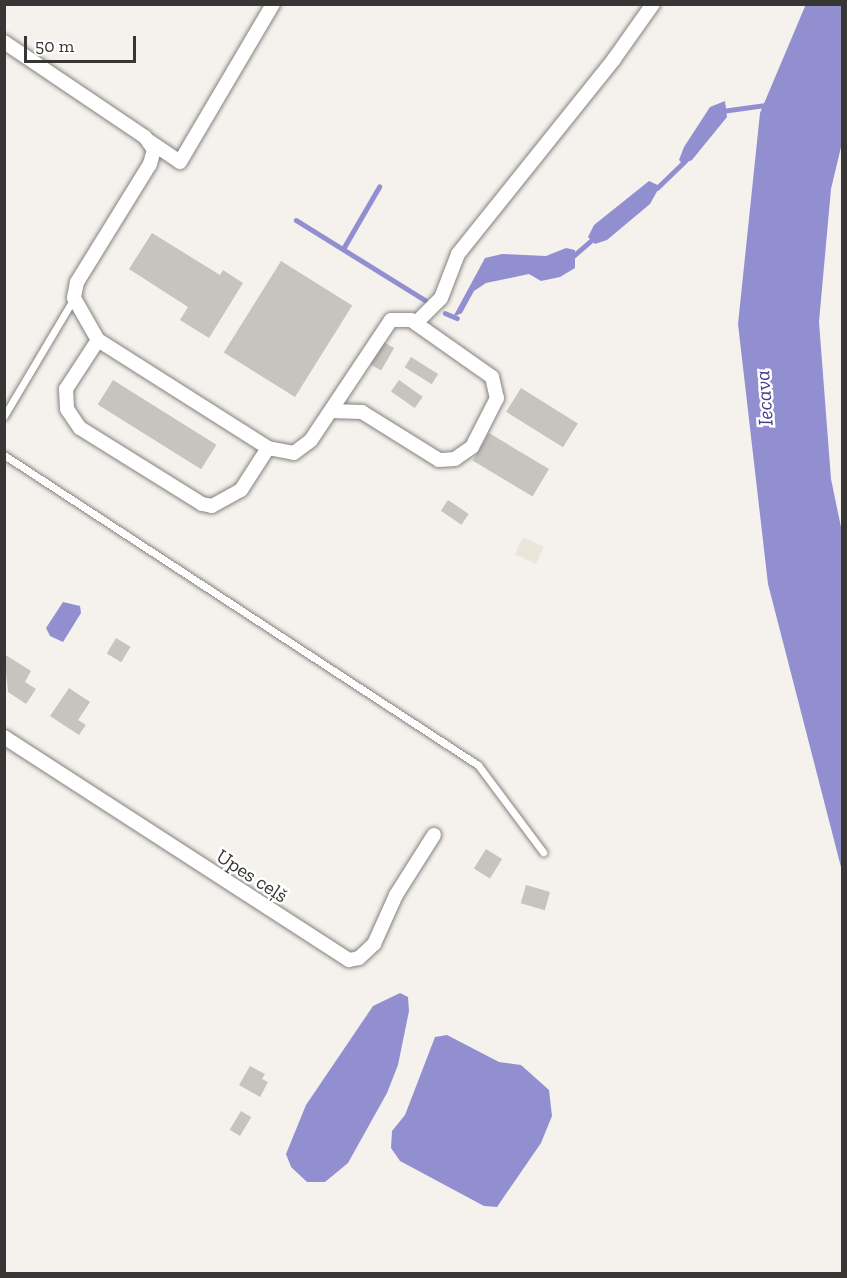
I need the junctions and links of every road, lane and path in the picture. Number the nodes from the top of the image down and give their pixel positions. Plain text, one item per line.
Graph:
1 (273, 4) edge
2 (653, 4) edge
3 (4, 42) edge
4 (145, 137) junction
5 (74, 297) junction
6 (416, 323) junction
7 (98, 340) junction
8 (331, 411) junction
9 (4, 416) edge
10 (268, 447) junction
11 (4, 454) edge
12 (4, 737) edge
13 (434, 835) dead end
14 (543, 852) dead end

1 - 4 street
2 - 6 street
3 - 4 street
4 - 5 street
5 - 7 street
5 - 9 lane
6 - 8 street
6 - 8 street
7 - 10 street
7 - 10 street
8 - 10 street
11 - 14 lane
12 - 13 street, Upes ceļš

